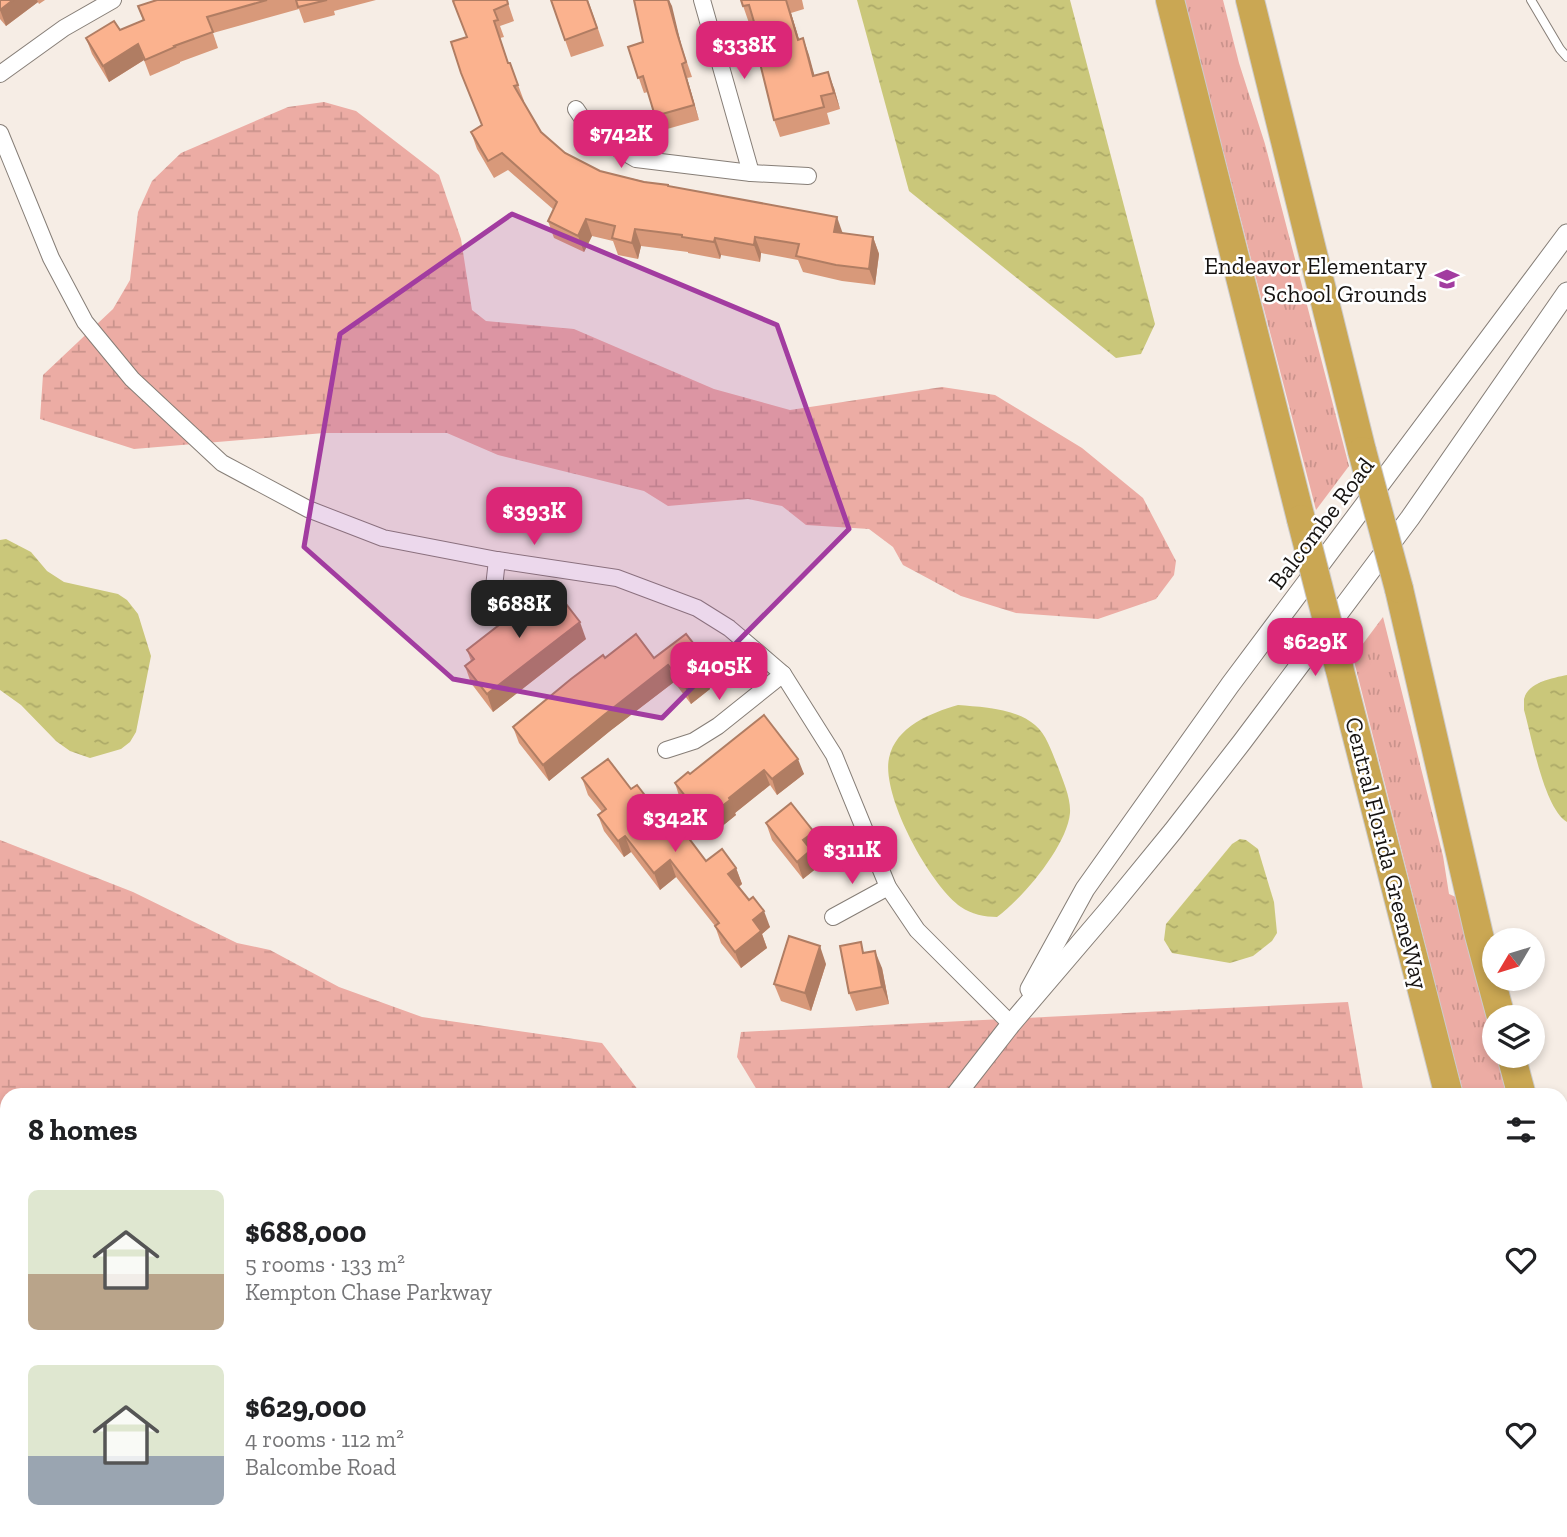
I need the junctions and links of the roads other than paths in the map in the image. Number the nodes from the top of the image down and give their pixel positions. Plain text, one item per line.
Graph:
1 (113, 0) edge
2 (702, 0) edge
3 (1170, 0) edge
4 (1250, 0) edge
5 (1531, 0) edge
6 (1567, 57) edge
7 (0, 74) edge
8 (576, 108) dead end
9 (0, 133) edge
10 (751, 173) junction
11 (808, 176) dead end
12 (1567, 234) edge
13 (1567, 292) edge
14 (497, 560) junction
15 (493, 596) dead end
16 (783, 674) junction
17 (666, 750) dead end
18 (888, 887) junction
19 (833, 917) dead end
20 (1412, 952) junction
21 (1498, 1005) edge
22 (1011, 1024) junction
23 (1514, 1068) edge
24 (961, 1088) edge
25 (1438, 1088) edge
26 (1447, 1088) edge
27 (1520, 1088) edge

1 - 7 street
2 - 10 street
3 - 20 highway, Central Florida GreeneWay, bridge
4 - 21 highway, bridge
5 - 6 lane
8 - 10 street
9 - 14 street
10 - 11 street
12 - 22 street, Balcombe Road
13 - 22 street, Balcombe Road
14 - 15 street
14 - 16 street
16 - 17 street
16 - 18 street
18 - 19 street
18 - 22 street
20 - 25 highway
20 - 26 highway, Central Florida GreeneWay
22 - 24 street, Balcombe Road
23 - 27 highway

